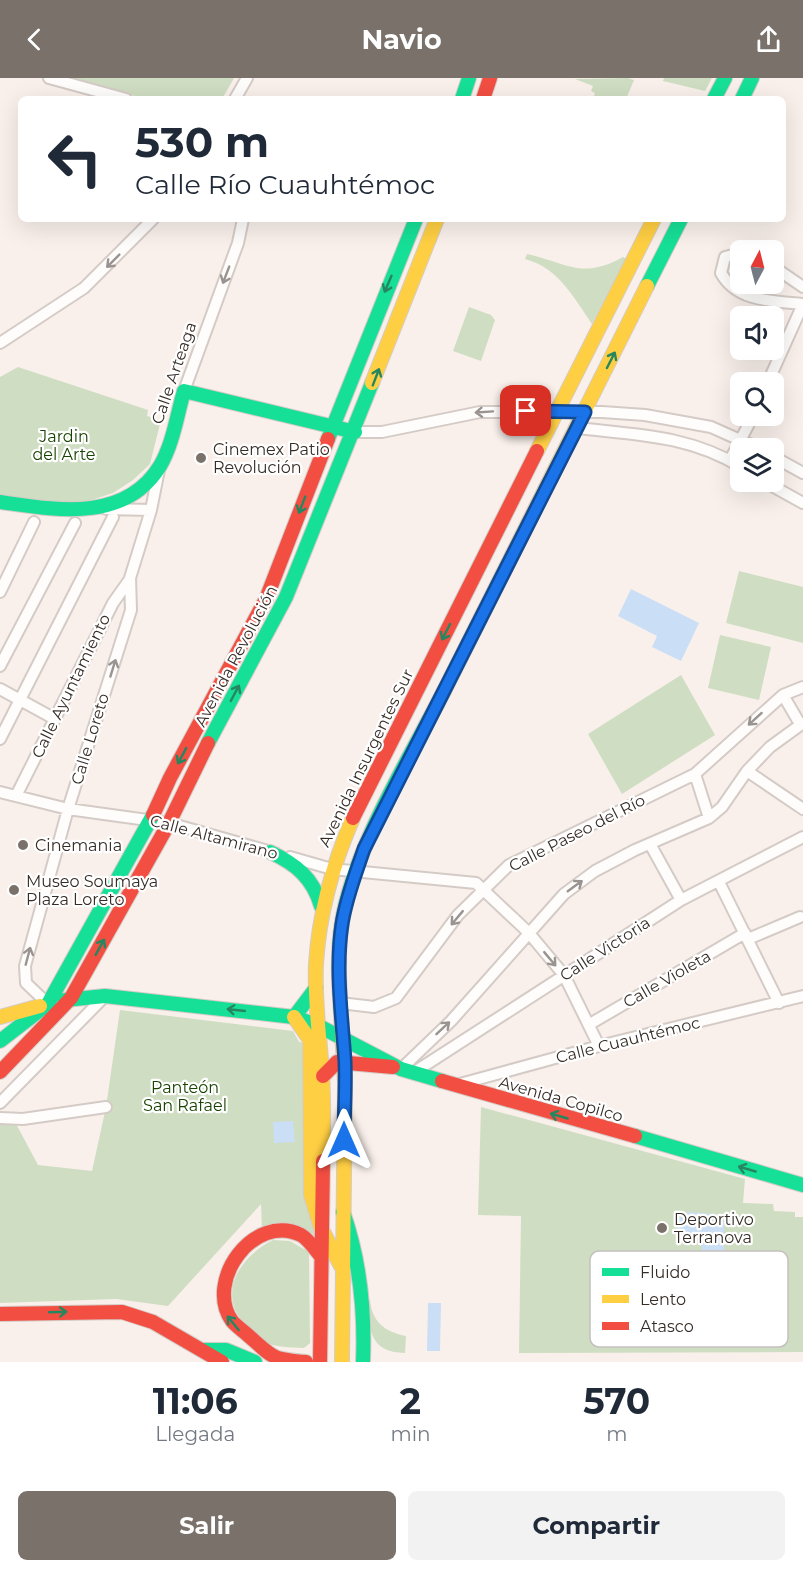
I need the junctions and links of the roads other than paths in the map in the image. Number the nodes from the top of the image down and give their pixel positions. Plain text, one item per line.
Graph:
1 (50, 78) edge
2 (247, 78) edge
3 (469, 78) edge
4 (490, 78) edge
5 (725, 78) edge
6 (752, 78) edge
7 (115, 96) edge
8 (237, 96) edge
9 (463, 96) edge
10 (484, 96) edge
11 (716, 96) edge
12 (743, 96) edge
13 (150, 222) edge
14 (242, 222) edge
15 (415, 222) edge
16 (436, 222) edge
17 (652, 222) edge
18 (680, 222) edge
19 (730, 256) edge
20 (784, 274) edge
21 (730, 285) edge
22 (803, 287) edge
23 (745, 294) edge
24 (803, 304) edge
25 (0, 343) edge
26 (772, 372) edge
27 (184, 391) junction
28 (557, 412) junction
29 (585, 412) junction
30 (333, 427) junction
31 (577, 428) junction
32 (355, 432) junction
33 (733, 438) edge
34 (730, 459) edge
35 (784, 463) edge
36 (160, 466) junction
37 (803, 473) edge
38 (783, 492) edge
39 (803, 503) edge
40 (1, 506) edge
41 (100, 509) junction
42 (151, 510) junction
43 (113, 517) dead end
44 (34, 522) dead end
45 (75, 523) dead end
46 (130, 578) junction
47 (0, 592) edge
48 (0, 666) edge
49 (803, 687) edge
50 (0, 689) edge
51 (783, 695) junction
52 (20, 699) junction
53 (55, 719) junction
54 (801, 723) edge
55 (0, 739) edge
56 (747, 771) junction
57 (695, 774) junction
58 (0, 792) edge
59 (16, 796) junction
60 (68, 809) junction
61 (803, 809) edge
62 (709, 818) junction
63 (152, 820) junction
64 (169, 823) junction
65 (650, 844) junction
66 (800, 844) edge
67 (270, 852) junction
68 (332, 869) junction
69 (356, 872) junction
70 (719, 882) junction
71 (485, 888) junction
72 (681, 900) junction
73 (321, 909) junction
74 (800, 916) dead end
75 (528, 932) junction
76 (746, 936) junction
77 (564, 975) junction
78 (316, 988) junction
79 (105, 996) junction
80 (803, 996) edge
81 (71, 998) junction
82 (340, 1003) junction
83 (779, 1003) junction
84 (48, 1004) junction
85 (0, 1017) edge
86 (294, 1017) junction
87 (590, 1024) junction
88 (317, 1025) junction
89 (342, 1037) junction
90 (0, 1041) edge
91 (599, 1046) junction
92 (345, 1062) junction
93 (404, 1069) junction
94 (0, 1072) edge
95 (323, 1076) junction
96 (453, 1086) junction
97 (0, 1103) edge
98 (106, 1107) dead end
99 (0, 1118) edge
100 (803, 1185) edge
101 (343, 1212) junction
102 (321, 1228) junction
103 (320, 1255) junction
104 (342, 1266) junction
105 (0, 1314) edge
106 (342, 1355) edge
107 (201, 1356) edge
108 (222, 1362) edge
109 (255, 1362) edge
110 (306, 1362) edge
111 (320, 1362) edge
112 (363, 1362) edge

1 - 7 street
2 - 8 street
3 - 9 main road
4 - 10 main road
5 - 11 main road
6 - 12 main road
13 -> 25 street
14 -> 27 street, Calle Arteaga
15 -> 30 main road, Avenida Revolución
32 -> 16 main road, Avenida Revolución
17 - 28 main road, Avenida Insurgentes Sur
29 -> 18 main road
19 - 21 street
20 - 22 street
23 - 24 street
24 - 26 street
27 - 30 main road
27 - 36 main road, Calle Arteaga
28 - 29 street
28 -> 32 street
28 -> 68 main road, Avenida Insurgentes Sur
29 - 31 main road
29 - 33 street
30 - 32 main road
30 -> 63 main road, Avenida Revolución
31 - 34 street
31 - 69 main road
64 -> 32 main road, Avenida Revolución
35 - 37 street
36 - 41 main road, Calle Arteaga
36 - 42 street, Calle Loreto
38 - 39 street
40 - 41 main road, Calle Arteaga
41 - 42 street, Calle Arteaga
42 - 46 street, Calle Loreto
43 - 52 street
44 - 47 street
45 - 48 street
46 - 53 street, Calle Ayuntamiento
60 -> 46 street, Calle Loreto
49 - 51 street, Calle Paseo del Río
50 - 52 street
51 - 54 street
51 -> 57 street, Calle Paseo del Río
52 - 53 street
52 - 55 street
53 - 59 street, Calle Ayuntamiento
54 - 56 street
56 - 61 street
56 - 62 street
57 - 62 street
57 - 71 street, Calle Paseo del Río
58 - 59 street, Calle Altamirano
59 - 60 street, Calle Altamirano
60 - 63 street, Calle Altamirano
84 -> 60 street, Calle Loreto
62 - 65 street
63 - 64 street, Calle Altamirano
63 - 84 main road, Avenida Revolución
64 - 67 street, Calle Altamirano
81 -> 64 main road, Avenida Revolución
65 - 72 street
75 -> 65 street
66 - 70 street, Calle Victoria
67 - 68 street, Calle Altamirano
67 - 73 main road
68 - 69 street, Calle Altamirano
68 - 73 main road, Avenida Insurgentes Sur
69 - 71 street
69 - 82 main road
70 - 72 street, Calle Victoria
70 - 76 street
71 - 75 street
71 -> 82 street, Calle Paseo del Río
72 - 77 street, Calle Victoria
73 - 78 main road, Avenida Insurgentes Sur
74 - 76 street, Calle Violeta
75 -> 77 street
93 -> 75 street
76 - 83 street
76 - 87 street, Calle Violeta
77 - 87 street
77 - 93 street, Calle Victoria
78 - 86 main road
78 - 88 main road, Avenida Insurgentes Sur
79 - 81 main road, Avenida Copilco
86 -> 79 main road, Avenida Copilco
79 - 97 street
80 - 83 street, Calle Cuauhtémoc
81 - 84 main road, Avenida Copilco
81 - 94 main road, Avenida Revolución
82 - 89 main road
83 - 91 street, Calle Cuauhtémoc
84 - 85 main road, Avenida Copilco
84 - 90 main road, Avenida Revolución
86 - 88 main road, Avenida Copilco
86 - 102 main road
87 - 91 street
88 - 89 main road, Avenida Copilco
88 - 95 main road, Avenida Insurgentes Sur
89 - 92 main road
89 - 93 main road, Avenida Copilco
91 - 96 street, Calle Cuauhtémoc
92 - 93 main road
92 - 95 main road
92 - 101 main road
93 - 96 main road, Avenida Copilco
95 - 102 main road, Avenida Insurgentes Sur
100 -> 96 main road, Avenida Copilco
98 - 99 street
101 - 104 main road
101 - 112 main road
102 - 103 main road, Avenida Insurgentes Sur
102 - 104 main road
110 -> 103 main road
103 - 111 main road, Avenida Insurgentes Sur
104 - 106 main road
105 -> 107 main road
107 - 108 main road
107 - 109 main road

